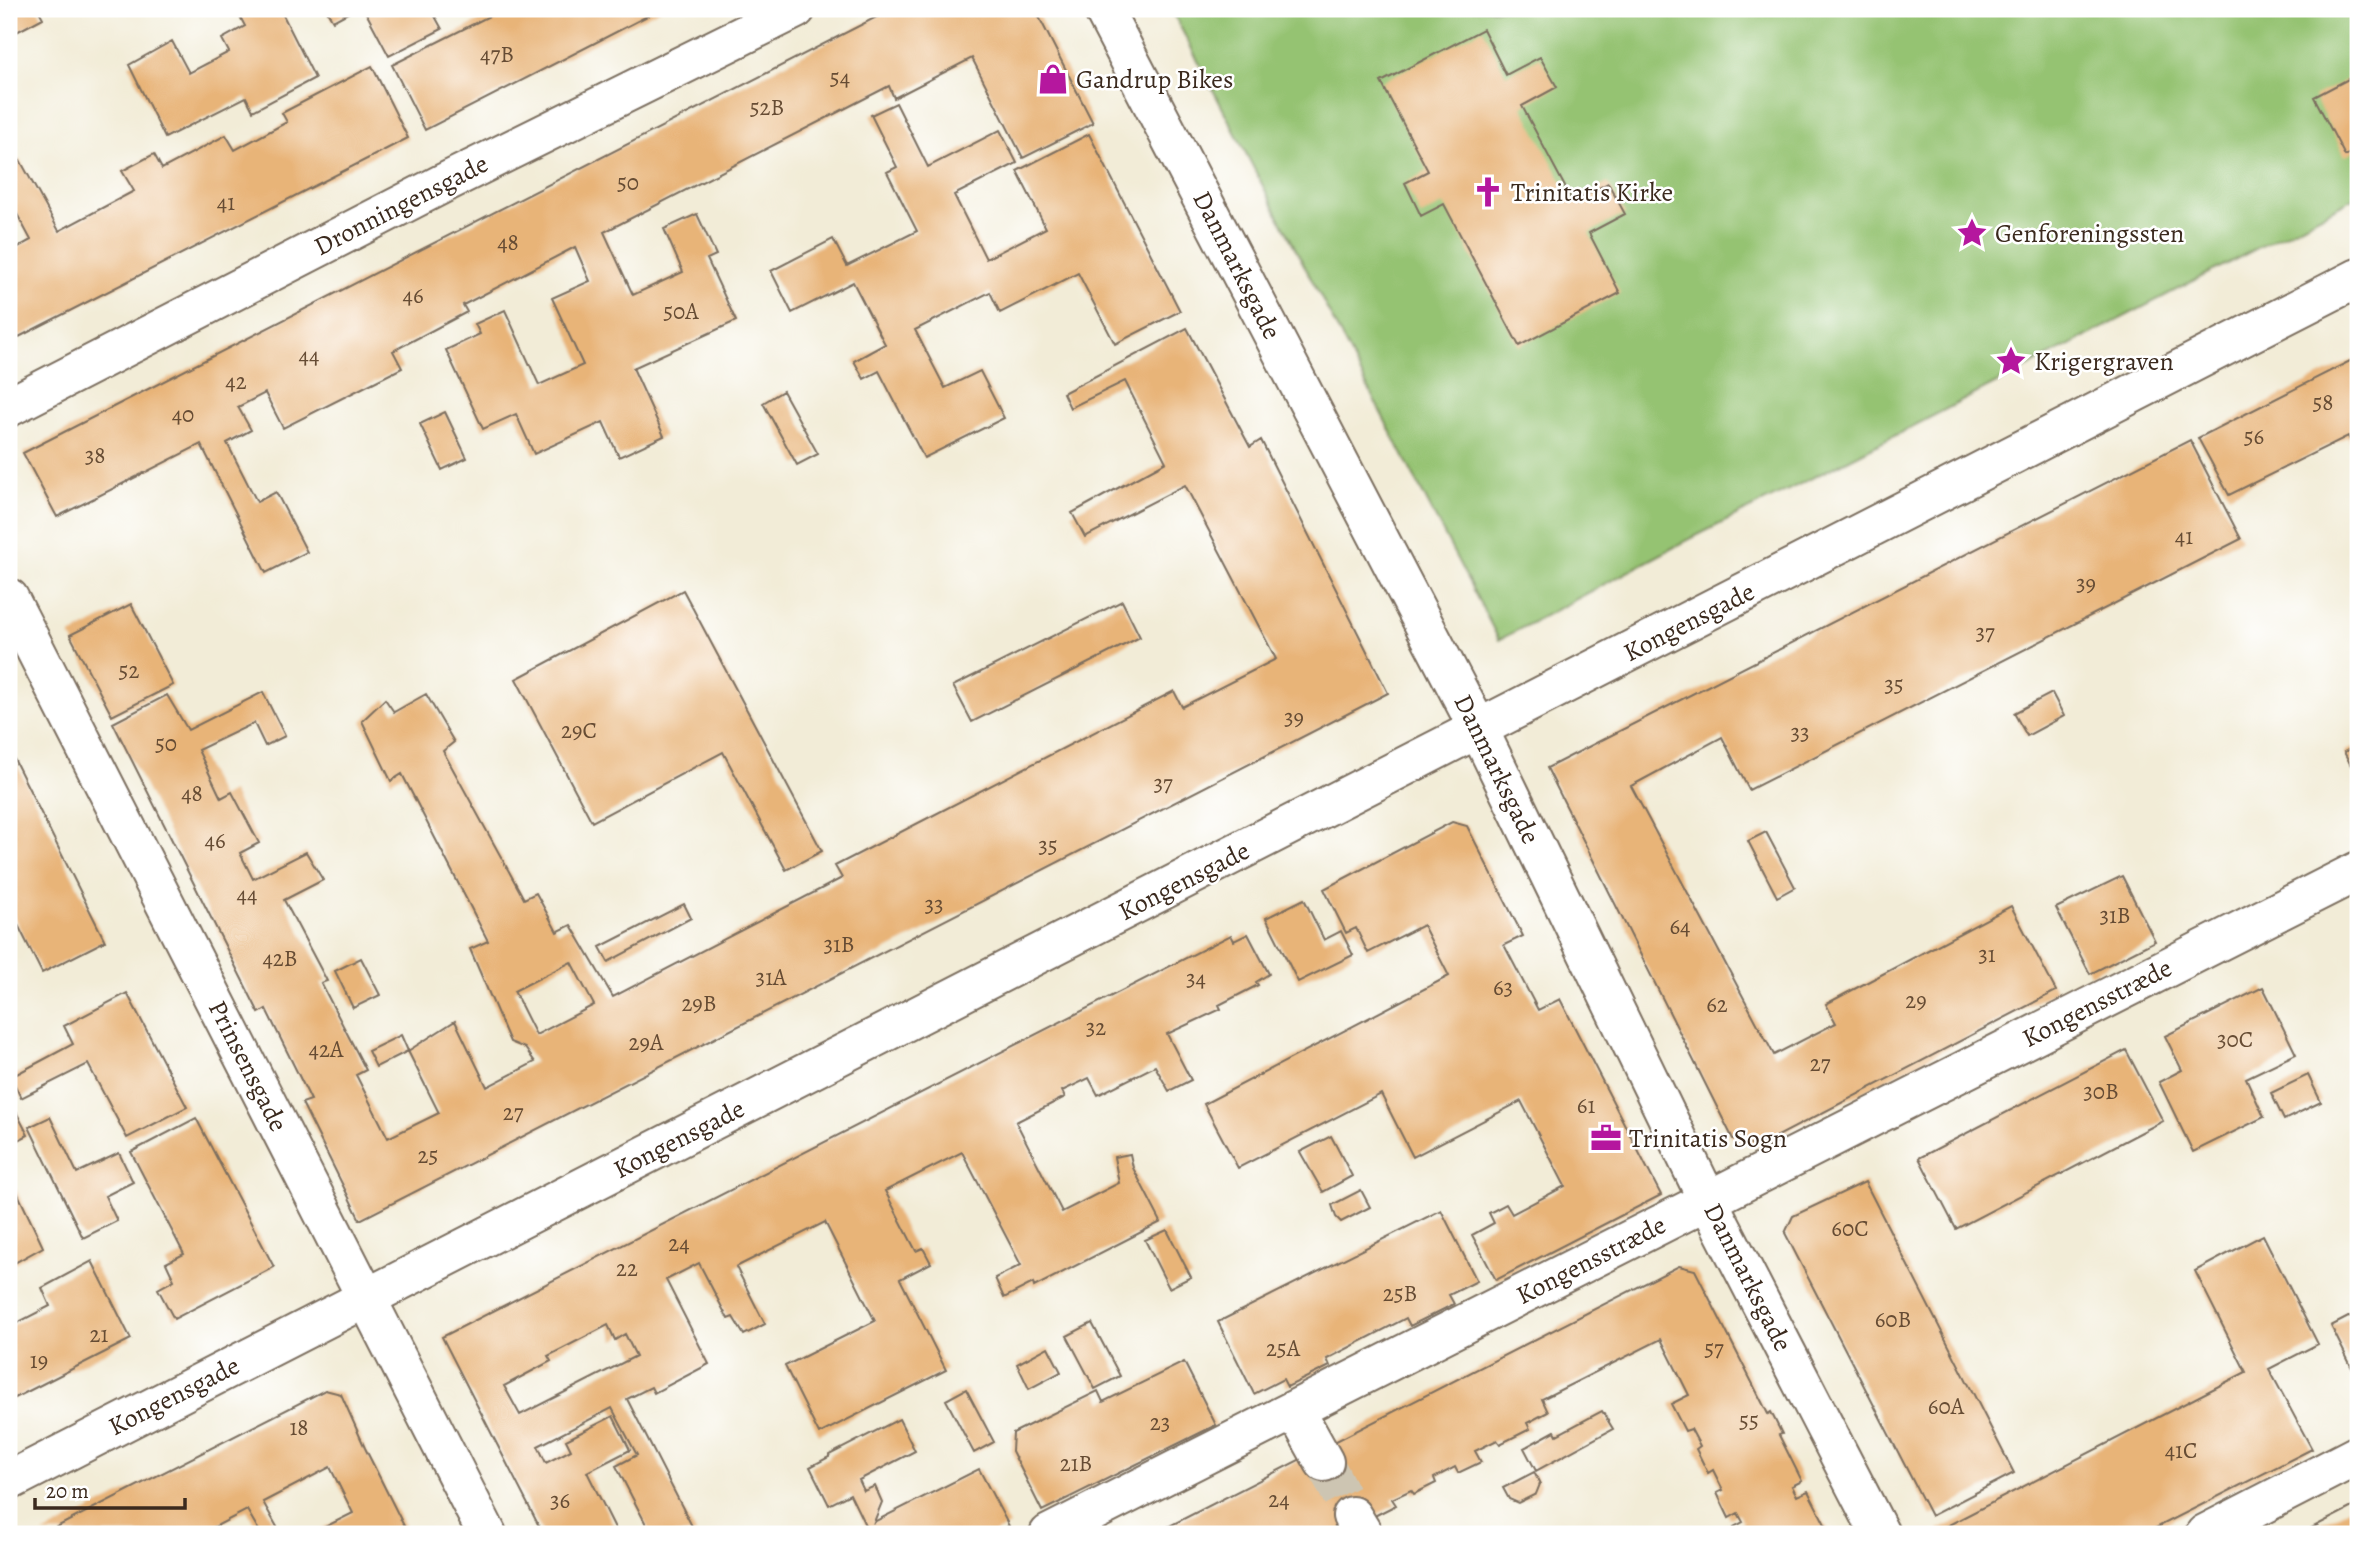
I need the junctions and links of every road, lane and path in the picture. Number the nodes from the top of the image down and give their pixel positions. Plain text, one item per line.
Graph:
1 (796, 9) edge
2 (1103, 9) edge
3 (2358, 278) edge
4 (9, 407) edge
5 (9, 598) edge
6 (1479, 730) junction
7 (2358, 871) edge
8 (1708, 1201) junction
9 (366, 1298) junction
10 (1295, 1410) junction
11 (2358, 1455) edge
12 (1324, 1462) tunnel mouth
13 (9, 1481) edge
14 (487, 1534) edge
15 (1049, 1534) edge
16 (1881, 1534) edge
17 (2205, 1534) edge

1 - 4 street, Dronningensgade
2 - 6 street, Danmarksgade
3 - 6 street, Kongensgade
5 - 9 street, Prinsensgade
6 - 8 street, Danmarksgade
6 - 9 street, Kongensgade
7 - 8 street, Kongensstræde
8 - 10 street, Kongensstræde
8 - 16 street, Danmarksgade
9 - 13 street, Kongensgade
9 - 14 street, Prinsensgade
10 - 12 street
10 - 15 street, Kongensstræde
11 - 17 street

